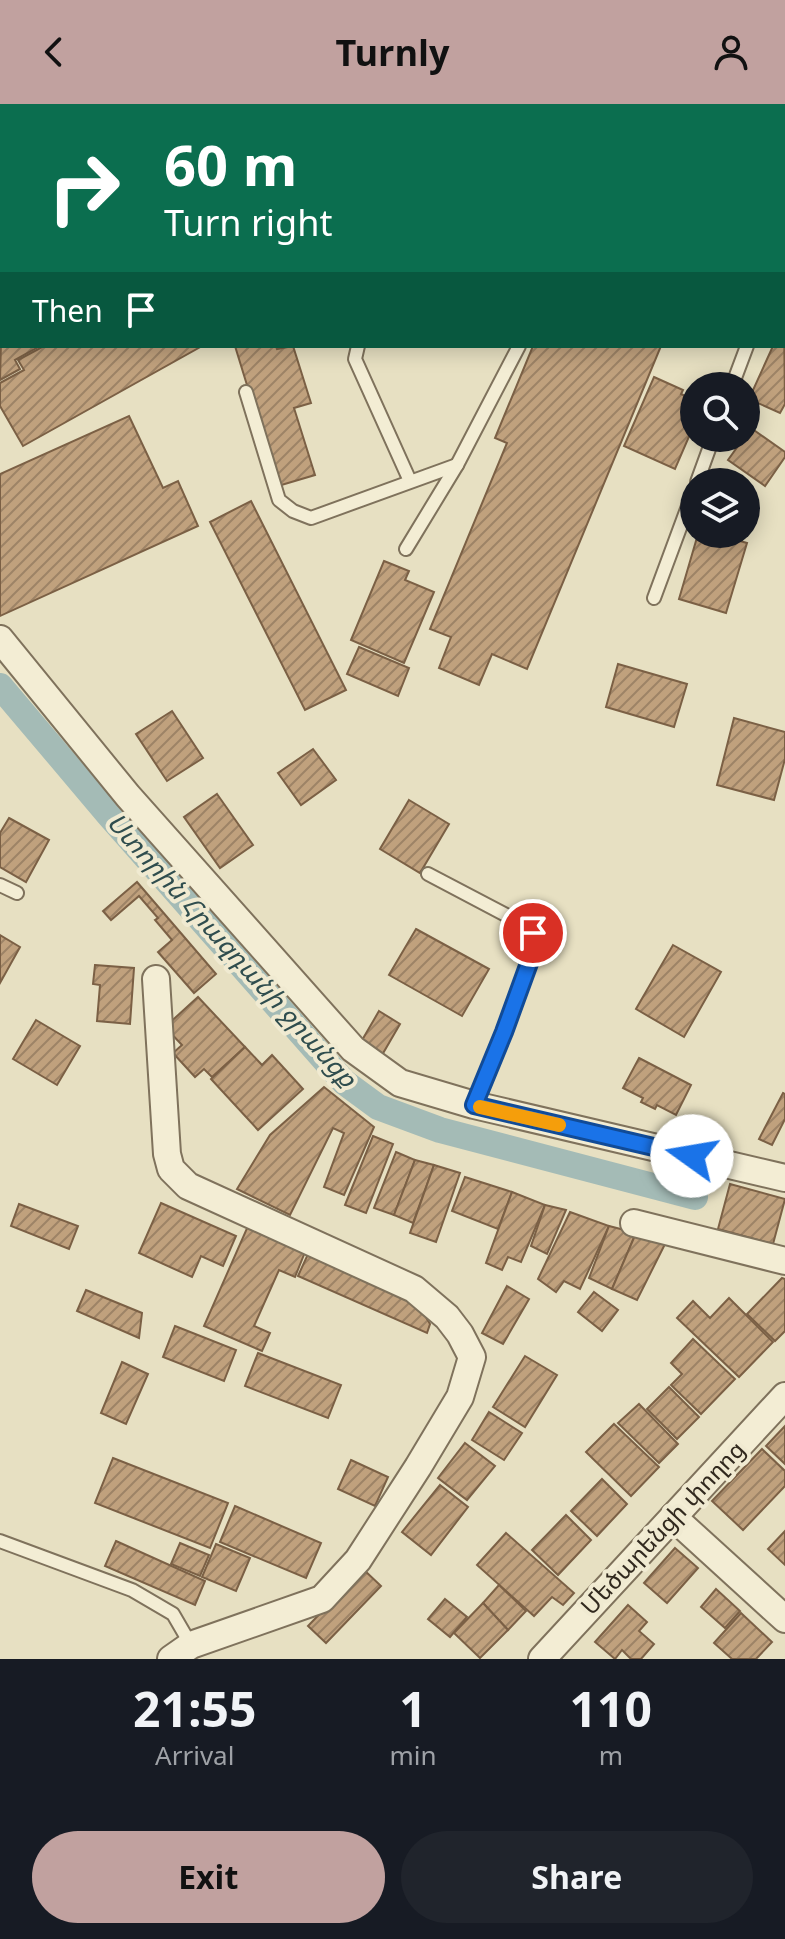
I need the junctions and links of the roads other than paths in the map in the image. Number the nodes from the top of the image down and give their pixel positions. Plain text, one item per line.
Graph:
1 (358, 348) edge
2 (518, 348) edge
3 (746, 350) edge
4 (737, 372) edge
5 (246, 392) dead end
6 (457, 465) junction
7 (410, 481) junction
8 (680, 528) edge
9 (406, 549) dead end
10 (654, 598) dead end
11 (0, 639) edge
12 (428, 874) dead end
13 (0, 885) edge
14 (17, 893) dead end
15 (156, 979) dead end
16 (474, 1105) junction
17 (785, 1178) edge
18 (634, 1223) dead end
19 (785, 1261) edge
20 (785, 1396) edge
21 (673, 1517) junction
22 (0, 1541) edge
23 (785, 1619) edge
24 (181, 1652) edge
25 (542, 1659) edge

1 - 7 lane
2 - 6 lane
3 - 4 lane
5 - 7 lane
6 - 7 lane
6 - 9 lane
8 - 10 lane
11 - 16 street
12 - 16 lane
13 - 14 lane
15 - 24 street
16 - 17 street
18 - 19 street
20 - 21 street, Մեծարենցի փողոց
21 - 23 street
21 - 25 street, Մեծարենցի փողոց
22 - 24 lane

